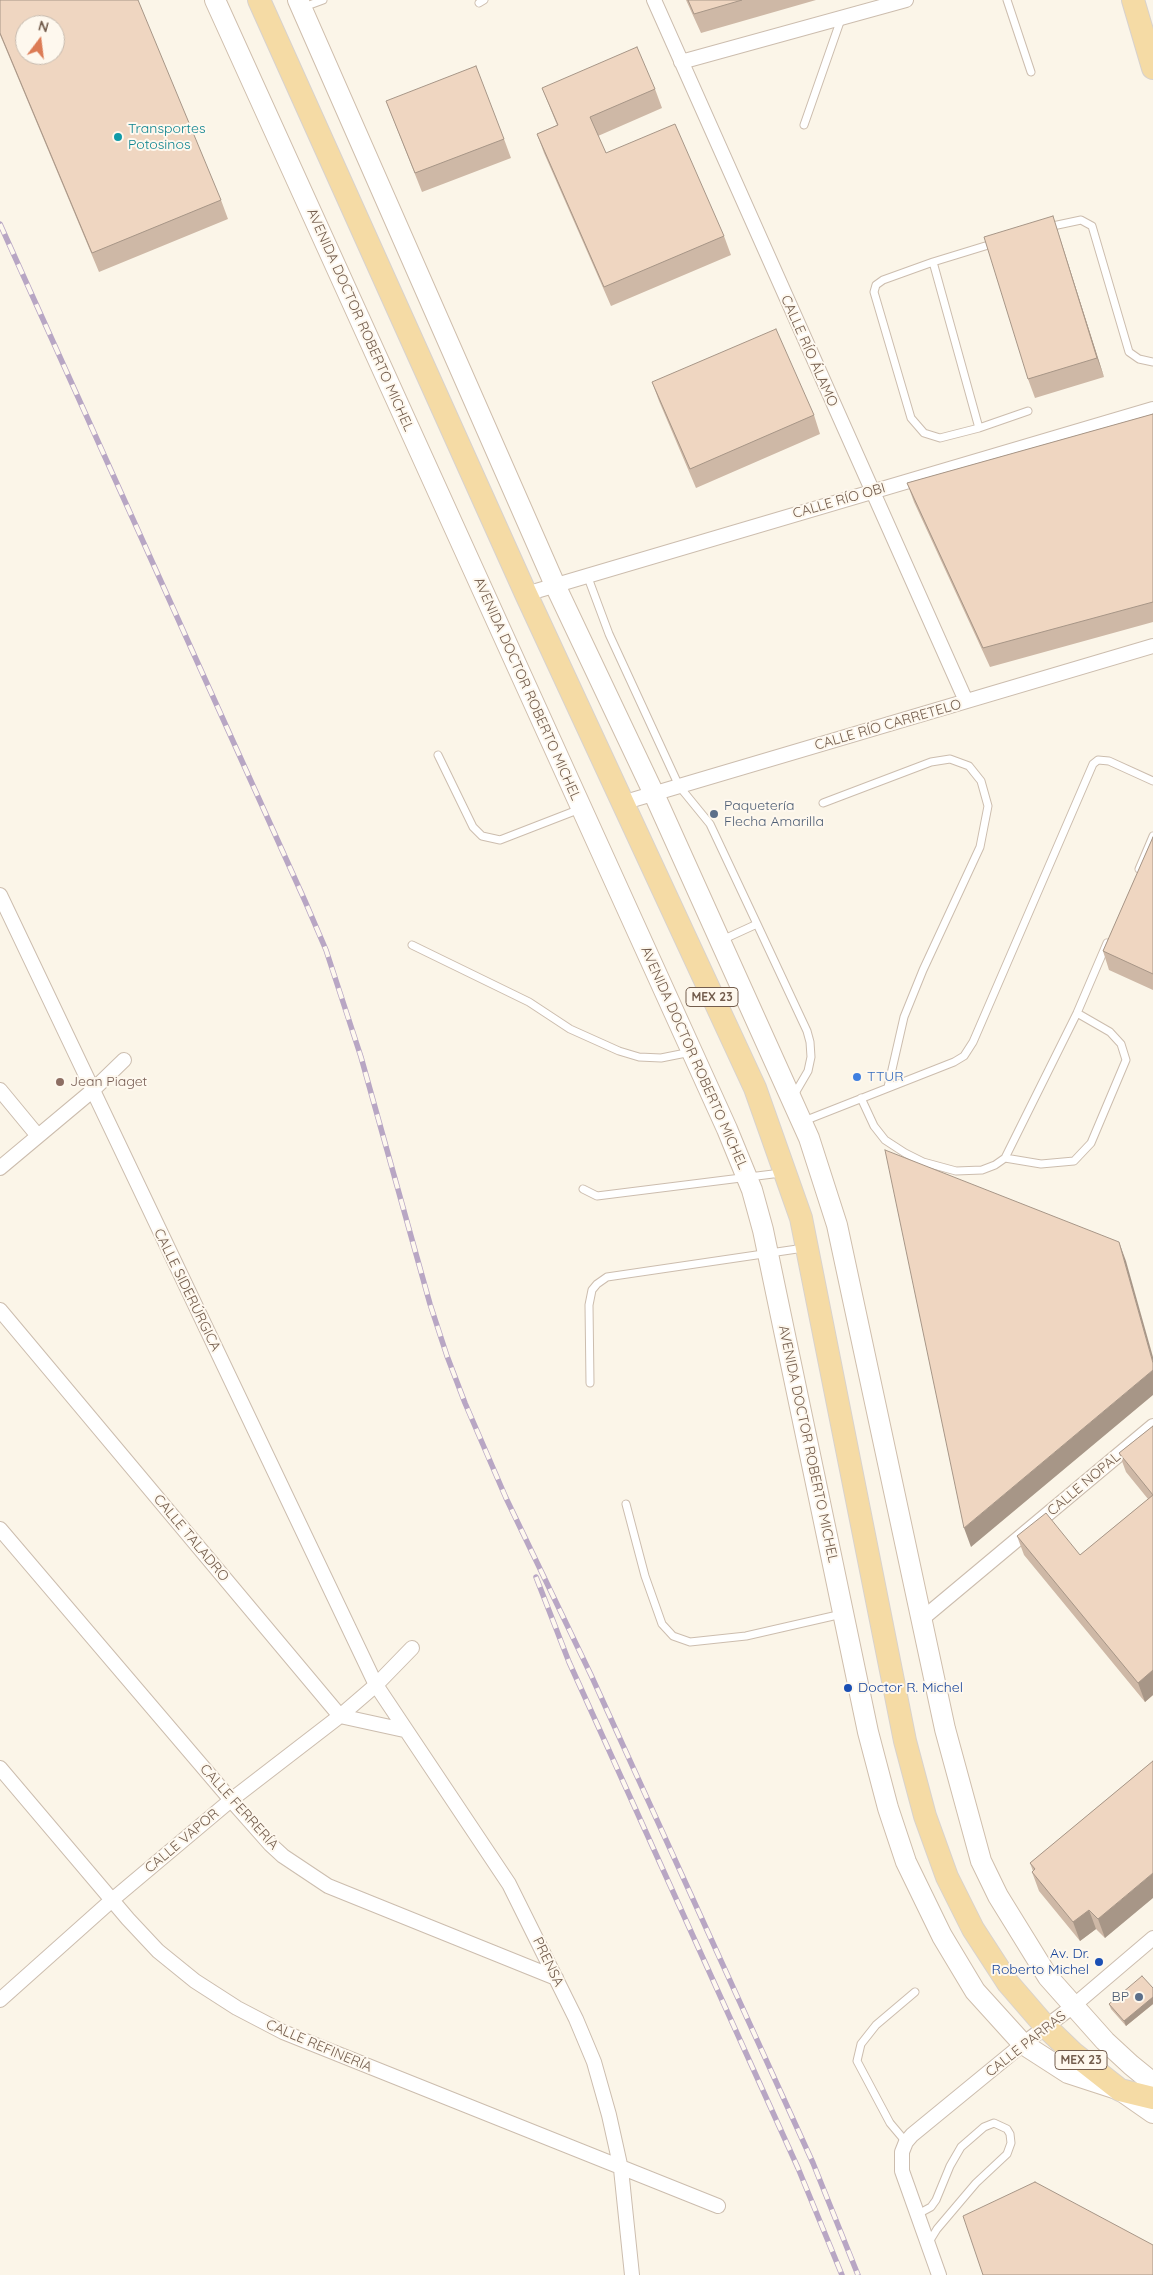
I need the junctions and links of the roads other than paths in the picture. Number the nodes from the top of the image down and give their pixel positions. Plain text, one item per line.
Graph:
1 (215, 0) edge
2 (259, 0) edge
3 (323, 0) edge
4 (654, 0) edge
5 (906, 0) edge
6 (1007, 0) edge
7 (1133, 0) edge
8 (300, 4) edge
9 (841, 18) junction
10 (681, 62) junction
11 (1153, 68) edge
12 (1031, 72) dead end
13 (804, 126) dead end
14 (1036, 231) edge
15 (1001, 242) edge
16 (933, 262) junction
17 (1153, 362) edge
18 (1153, 409) edge
19 (1028, 411) dead end
20 (979, 428) junction
21 (872, 492) junction
22 (587, 576) junction
23 (555, 585) junction
24 (526, 594) junction
25 (1153, 646) edge
26 (966, 702) junction
27 (438, 755) dead end
28 (1153, 781) edge
29 (679, 786) junction
30 (654, 794) junction
31 (622, 803) junction
32 (823, 803) dead end
33 (581, 808) junction
34 (1153, 836) edge
35 (1134, 880) edge
36 (0, 896) edge
37 (757, 924) junction
38 (1111, 933) edge
39 (720, 942) junction
40 (412, 945) dead end
41 (1077, 1012) junction
42 (692, 1052) junction
43 (124, 1060) dead end
44 (888, 1087) junction
45 (0, 1090) edge
46 (92, 1091) junction
47 (791, 1098) junction
48 (861, 1098) junction
49 (802, 1122) junction
50 (38, 1136) junction
51 (1005, 1158) junction
52 (0, 1168) edge
53 (785, 1173) junction
54 (747, 1178) junction
55 (583, 1189) dead end
56 (807, 1248) junction
57 (768, 1255) junction
58 (0, 1310) edge
59 (590, 1383) dead end
60 (1153, 1426) edge
61 (626, 1504) dead end
62 (0, 1529) edge
63 (843, 1614) junction
64 (922, 1619) junction
65 (412, 1648) dead end
66 (376, 1685) junction
67 (340, 1716) junction
68 (404, 1730) junction
69 (0, 1768) edge
70 (231, 1800) junction
71 (112, 1900) junction
72 (1153, 1938) edge
73 (556, 1978) junction
74 (915, 1992) dead end
75 (0, 2000) edge
76 (1072, 2007) junction
77 (1046, 2027) junction
78 (1023, 2044) junction
79 (1153, 2082) edge
80 (1120, 2090) junction
81 (1153, 2098) edge
82 (1153, 2113) edge
83 (904, 2147) junction
84 (621, 2169) junction
85 (718, 2206) dead end
86 (918, 2214) junction
87 (928, 2243) junction
88 (632, 2275) edge
89 (939, 2275) edge

1 - 33 main road, AVENIDA DOCTOR ROBERTO MICHEL
2 - 24 main road, AVENIDA DOCTOR ROBERTO MICHEL / MEX 23
3 - 8 lane
4 - 10 street, CALLE RÍO ÁLAMO
5 - 9 street
6 - 12 lane
7 - 11 main road
8 - 23 main road
9 - 10 street
9 - 13 lane
10 - 21 street, CALLE RÍO ÁLAMO
14 - 17 lane
15 - 16 lane
16 - 20 lane
16 - 20 lane
18 - 21 street, CALLE RÍO OBI
19 - 20 lane
21 - 22 street, CALLE RÍO OBI
21 - 26 street, CALLE RÍO ÁLAMO
22 - 23 street, CALLE RÍO OBI
22 - 29 lane
23 - 24 street, CALLE RÍO OBI
23 - 30 main road
24 - 31 main road, AVENIDA DOCTOR ROBERTO MICHEL / MEX 23
25 - 26 street, CALLE RÍO CARRETELO
26 - 29 street, CALLE RÍO CARRETELO
27 - 33 lane
28 - 44 lane
29 - 30 street, CALLE RÍO CARRETELO
29 - 37 lane
30 - 31 street, CALLE RÍO CARRETELO
30 - 39 main road
31 - 53 main road, AVENIDA DOCTOR ROBERTO MICHEL / MEX 23
32 - 44 lane
33 - 42 main road, AVENIDA DOCTOR ROBERTO MICHEL
34 - 35 lane
36 - 46 street, CALLE SIDERÚRGICA
37 - 39 lane
37 - 47 lane
38 - 41 lane
39 - 47 main road
40 - 42 lane
41 - 51 lane
41 - 51 lane
42 - 54 main road, AVENIDA DOCTOR ROBERTO MICHEL
43 - 46 street
44 - 48 lane
45 - 50 street
46 - 50 street
46 - 66 street, CALLE SIDERÚRGICA
47 - 49 main road
48 - 49 lane
48 - 51 lane
49 - 64 main road
50 - 52 street
53 - 54 lane
53 - 56 main road, AVENIDA DOCTOR ROBERTO MICHEL / MEX 23
54 - 55 lane
54 - 57 main road, AVENIDA DOCTOR ROBERTO MICHEL
56 - 57 lane
56 - 77 main road, AVENIDA DOCTOR ROBERTO MICHEL / MEX 23
57 - 59 lane
57 - 63 main road, AVENIDA DOCTOR ROBERTO MICHEL
58 - 67 street, CALLE TALADRO
60 - 64 street, CALLE NOPAL
61 - 63 lane
62 - 70 street, CALLE FERRERÍA
63 - 78 main road, AVENIDA DOCTOR ROBERTO MICHEL
64 - 76 main road
65 - 66 street, CALLE VAPOR
66 - 67 street, CALLE VAPOR
66 - 68 street, PRENSA
67 - 68 street
67 - 70 street, CALLE VAPOR
68 - 73 street, PRENSA
69 - 71 street, CALLE REFINERÍA
70 - 71 street, CALLE VAPOR
70 - 73 street, CALLE FERRERÍA
71 - 75 street, CALLE VAPOR
71 - 84 street, CALLE REFINERÍA
72 - 76 street, CALLE PARRAS
73 - 84 street, PRENSA
74 - 83 lane
76 - 77 street, CALLE PARRAS
76 - 79 main road
77 - 78 street, CALLE PARRAS
77 - 80 main road, AVENIDA DOCTOR ROBERTO MICHEL / MEX 23
78 - 80 main road, AVENIDA DOCTOR ROBERTO MICHEL
78 - 83 street, CALLE PARRAS
80 - 81 main road, AVENIDA DOCTOR ROBERTO MICHEL / MEX 23
80 - 82 main road
83 - 86 street
84 - 85 street, CALLE REFINERÍA
84 - 88 street, PRENSA
86 - 87 street
86 - 87 lane
87 - 89 street

